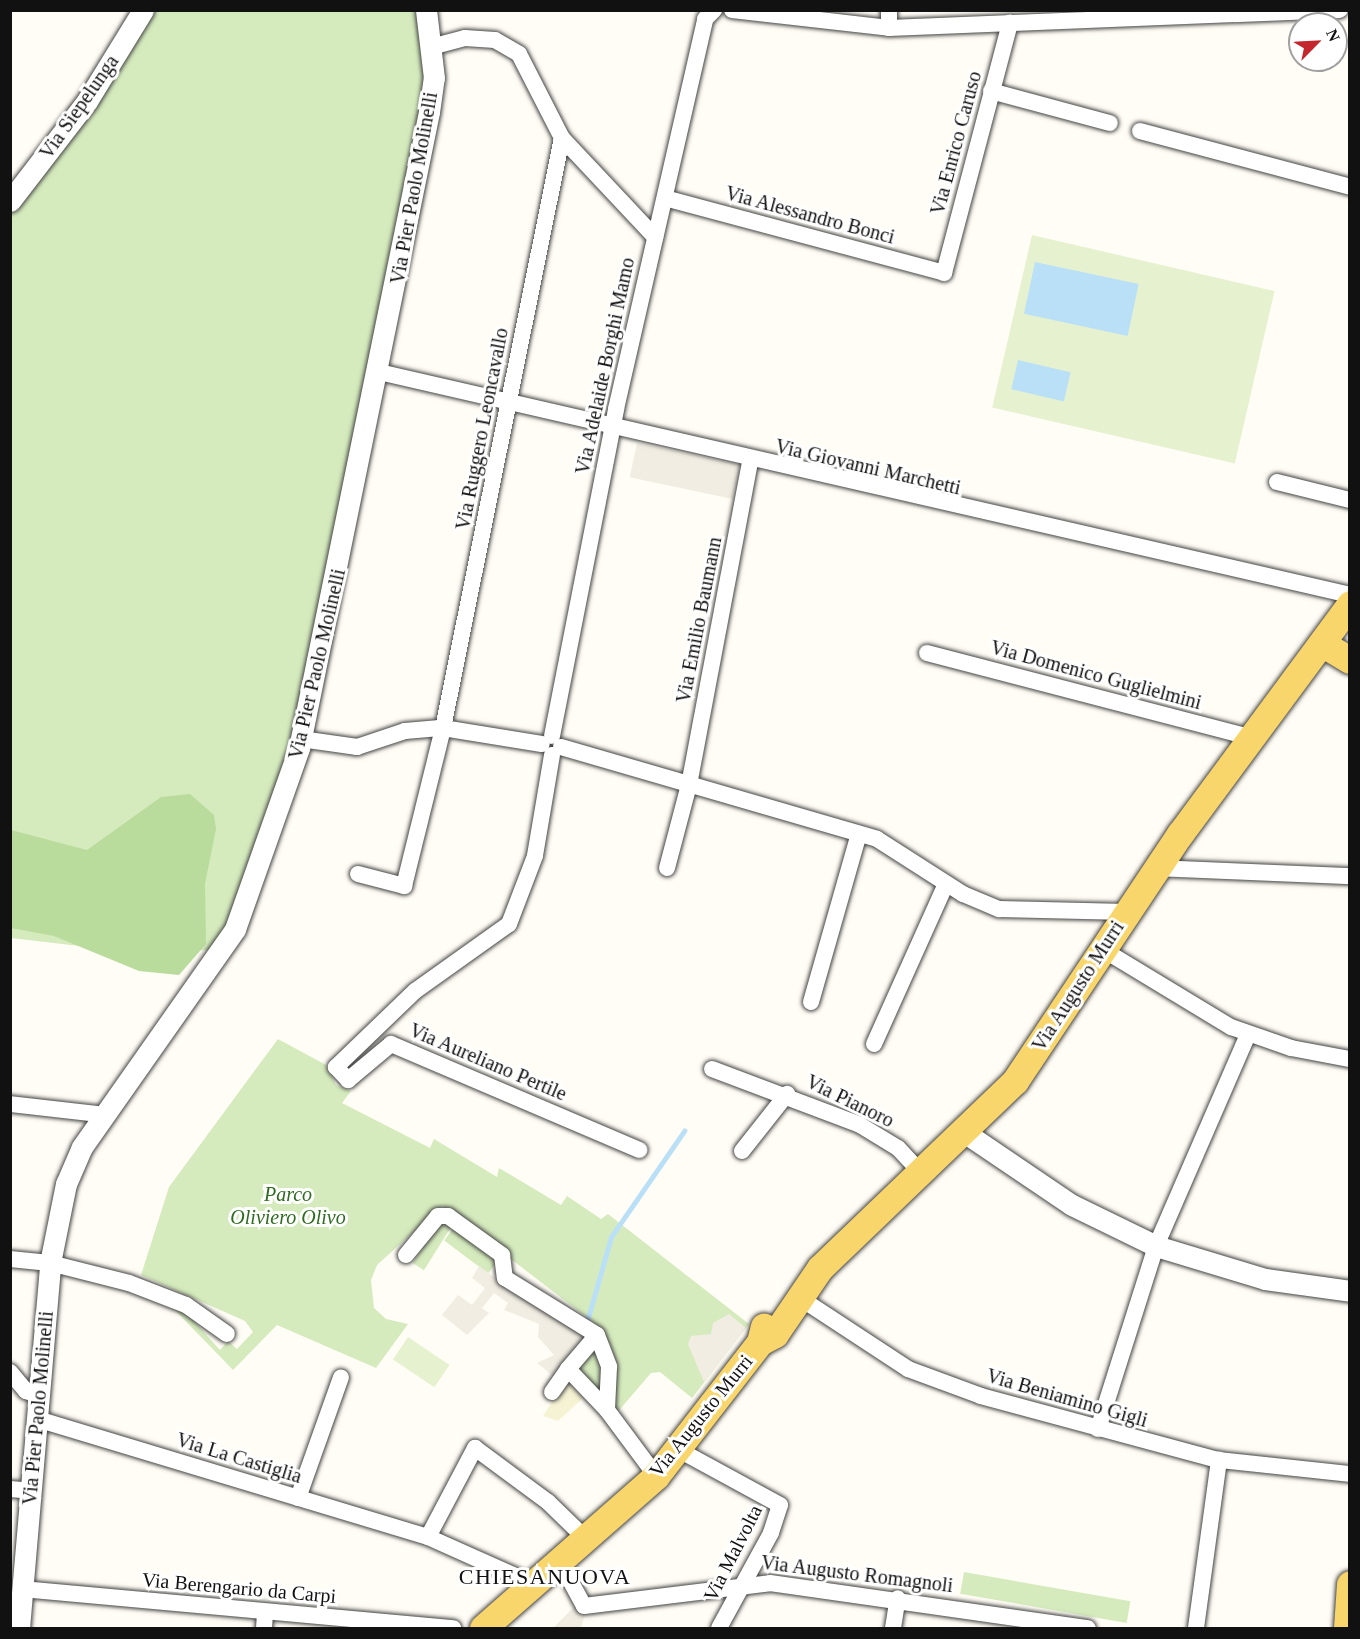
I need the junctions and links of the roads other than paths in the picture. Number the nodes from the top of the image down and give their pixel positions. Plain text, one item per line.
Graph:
1 (143, 10) edge
2 (426, 10) edge
3 (714, 10) edge
4 (732, 10) edge
5 (1340, 10) edge
6 (1131, 14) edge
7 (889, 19) edge
8 (1006, 19) edge
9 (431, 47) junction
10 (991, 91) junction
11 (1110, 123) dead end
12 (1140, 131) dead end
13 (562, 138) junction
14 (1350, 187) edge
15 (665, 198) junction
16 (10, 201) edge
17 (655, 237) junction
18 (944, 273) joint
19 (379, 372) junction
20 (508, 400) junction
21 (612, 428) junction
22 (750, 462) junction
23 (1277, 482) dead end
24 (1350, 500) edge
25 (1350, 596) edge
26 (1350, 604) edge
27 (1323, 644) junction
28 (927, 653) dead end
29 (1350, 660) edge
30 (443, 728) junction
31 (1254, 738) junction
32 (301, 739) junction
33 (552, 745) junction
34 (689, 785) junction
35 (859, 834) junction
36 (667, 868) dead end
37 (1157, 868) junction
38 (358, 874) dead end
39 (1350, 876) edge
40 (946, 884) junction
41 (1127, 912) junction
42 (1102, 949) junction
43 (811, 1002) dead end
44 (1248, 1034) junction
45 (874, 1044) dead end
46 (1350, 1059) edge
47 (712, 1069) dead end
48 (787, 1094) junction
49 (10, 1104) edge
50 (106, 1115) junction
51 (963, 1132) junction
52 (639, 1150) dead end
53 (742, 1151) dead end
54 (920, 1172) junction
55 (1156, 1246) junction
56 (406, 1255) dead end
57 (10, 1259) edge
58 (50, 1263) junction
59 (1350, 1291) edge
60 (797, 1296) junction
61 (227, 1334) dead end
62 (597, 1335) junction
63 (568, 1369) junction
64 (10, 1372) edge
65 (341, 1377) dead end
66 (552, 1392) dead end
67 (39, 1395) junction
68 (607, 1410) junction
69 (37, 1419) junction
70 (1098, 1429) junction
71 (679, 1450) junction
72 (1219, 1460) junction
73 (1350, 1474) edge
74 (656, 1476) junction
75 (21, 1490) edge
76 (298, 1498) junction
77 (428, 1537) junction
78 (585, 1538) junction
79 (559, 1560) junction
80 (531, 1583) junction
81 (742, 1583) junction
82 (1350, 1586) edge
83 (22, 1588) junction
84 (898, 1598) junction
85 (265, 1620) edge
86 (20, 1629) edge
87 (453, 1629) edge
88 (483, 1629) edge
89 (718, 1629) edge
90 (893, 1629) edge
91 (1089, 1629) edge
92 (1196, 1629) edge
93 (1347, 1629) edge

1 - 16 street, Via Siepelunga
2 - 9 street, Via Pier Paolo Molinelli
3 - 15 street, Via Adelaide Borghi Mamo
4 - 7 street
5 - 6 street
6 - 8 street
7 - 8 street
8 - 10 street, Via Enrico Caruso
9 - 13 street
9 - 19 street, Via Pier Paolo Molinelli
10 - 11 street
10 - 18 street, Via Enrico Caruso
12 - 14 street
13 - 17 street
13 - 20 street, Via Ruggero Leoncavallo
15 - 17 street, Via Adelaide Borghi Mamo
15 - 18 street, Via Alessandro Bonci
17 - 21 street, Via Adelaide Borghi Mamo
19 - 20 street, Via Giovanni Marchetti
19 - 32 street, Via Pier Paolo Molinelli
20 - 21 street, Via Giovanni Marchetti
20 - 30 street, Via Ruggero Leoncavallo
21 - 22 street, Via Giovanni Marchetti
21 - 33 street, Via Adelaide Borghi Mamo
22 - 25 street, Via Giovanni Marchetti
22 - 34 street, Via Emilio Baumann
23 - 24 street
26 - 27 main road, Via Augusto Murri
27 - 29 main road
27 - 31 main road, Via Augusto Murri
28 - 31 street, Via Domenico Guglielmini
30 - 32 street
30 - 33 street
30 - 38 street, Via Ruggero Leoncavallo
31 - 37 main road, Via Augusto Murri
32 - 50 street, Via Pier Paolo Molinelli
33 - 34 street
33 - 52 street, Via Aureliano Pertile
34 - 35 street
34 - 36 street, Via Emilio Baumann
35 - 40 street
35 - 43 street
37 - 39 street
37 - 41 main road, Via Augusto Murri
40 - 41 street
40 - 45 street
41 - 42 main road, Via Augusto Murri
42 - 44 street
42 - 51 main road, Via Augusto Murri
44 - 46 street
44 - 55 street
47 - 48 street, Via Pianoro
48 - 53 street, Via Pianoro
48 - 54 street, Via Pianoro
49 - 50 street
50 - 58 street, Via Pier Paolo Molinelli
51 - 54 main road, Via Augusto Murri
51 - 55 street
54 - 60 main road, Via Augusto Murri
55 - 59 street
55 - 70 street
56 - 62 street
57 - 58 street
58 - 61 street
58 - 67 street, Via Pier Paolo Molinelli
60 - 70 street, Via Beniamino Gigli
60 - 71 main road, Via Augusto Murri
62 - 63 street
62 - 68 street
63 - 66 street
63 - 68 street
64 - 67 street
65 - 76 street
67 - 69 street, Via Pier Paolo Molinelli
68 - 74 street
69 - 75 street, Via Pier Paolo Molinelli
69 - 76 street, Via La Castiglia
70 - 72 street, Via Beniamino Gigli
71 - 74 main road, Via Augusto Murri
71 - 81 street, Via Malvolta
72 - 73 street, Via Beniamino Gigli
72 - 92 street
74 - 78 main road, Via Augusto Murri
75 - 83 street, Via Pier Paolo Molinelli
76 - 77 street, Via La Castiglia
77 - 78 street
77 - 80 street, Via La Castiglia
78 - 79 main road, Via Augusto Murri
79 - 80 main road, Via Augusto Murri
79 - 81 street, Via Augusto Romagnoli
80 - 88 main road, Via Augusto Murri
81 - 84 street, Via Augusto Romagnoli
81 - 89 street, Via Malvolta
82 - 93 main road
83 - 85 street, Via Berengario da Carpi
83 - 86 street, Via Pier Paolo Molinelli
84 - 90 street
84 - 91 street, Via Augusto Romagnoli
85 - 87 street, Via Berengario da Carpi

